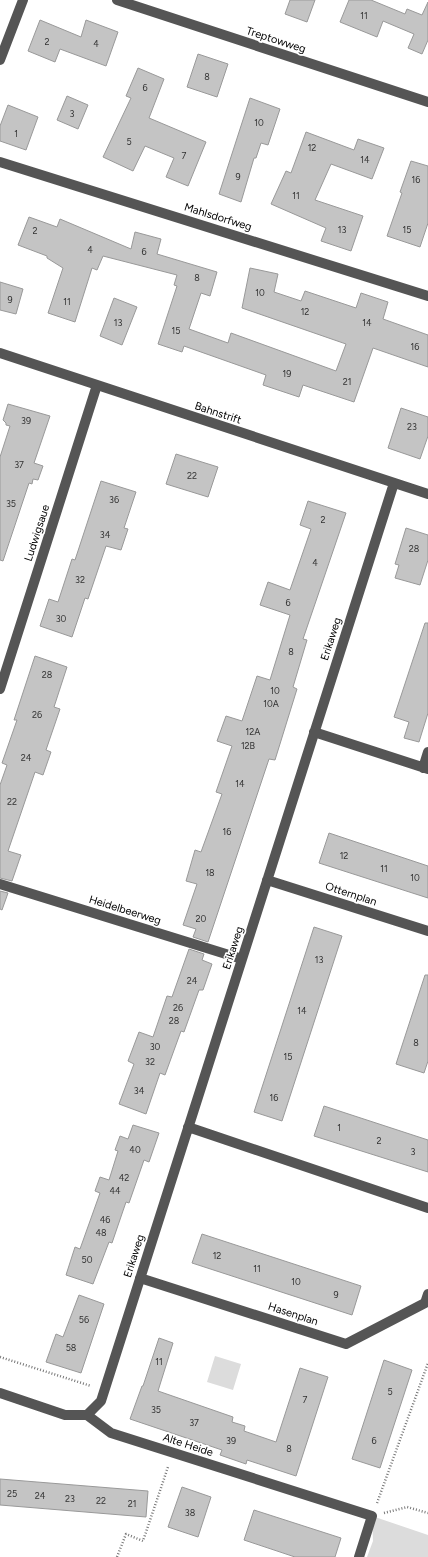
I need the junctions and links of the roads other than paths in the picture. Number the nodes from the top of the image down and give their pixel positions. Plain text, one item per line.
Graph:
1 (23, 0) edge
2 (117, 0) edge
3 (0, 60) edge
4 (428, 102) edge
5 (0, 162) edge
6 (428, 296) edge
7 (0, 353) edge
8 (97, 385) junction
9 (394, 483) junction
10 (428, 494) edge
11 (0, 689) edge
12 (314, 732) junction
13 (428, 752) edge
14 (426, 769) edge
15 (267, 880) junction
16 (0, 884) edge
17 (428, 932) edge
18 (242, 959) junction
19 (188, 1128) junction
20 (428, 1208) edge
21 (140, 1278) junction
22 (428, 1294) edge
23 (0, 1393) edge
24 (87, 1415) junction
25 (359, 1557) edge

1 - 3 street
2 - 4 street, Treptowweg
5 - 6 street, Mahlsdorfweg
7 - 8 street, Bahnstrift
8 - 9 street, Bahnstrift
8 - 11 street, Ludwigsaue
9 - 10 street, Bahnstrift
9 - 12 street, Erikaweg
12 - 14 street
12 - 15 street, Erikaweg
13 - 14 street
15 - 17 street, Otternplan
15 - 18 street, Erikaweg
16 - 18 street, Heidelbeerweg
18 - 19 street, Erikaweg
19 - 20 street
19 - 21 street, Erikaweg
21 - 22 street, Hasenplan
21 - 24 street, Erikaweg
23 - 24 street
24 - 25 street, Alte Heide

